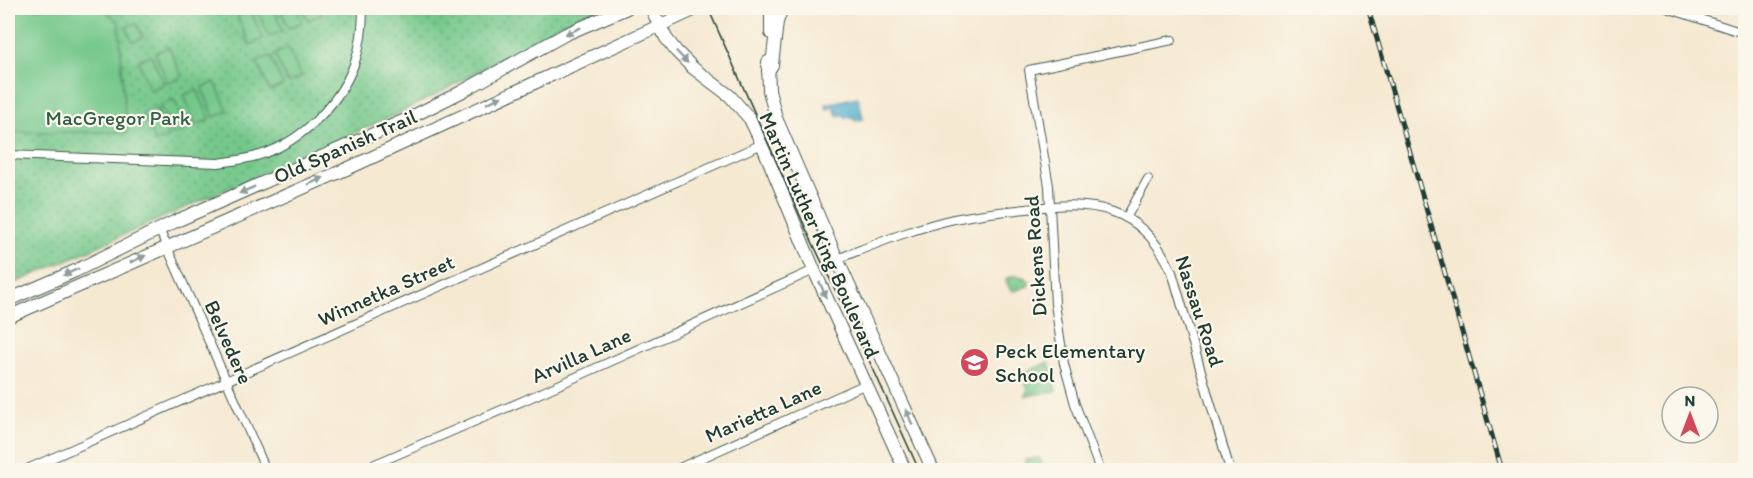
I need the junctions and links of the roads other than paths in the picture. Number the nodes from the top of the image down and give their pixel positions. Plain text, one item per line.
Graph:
1 (363, 8) edge
2 (627, 8) edge
3 (651, 8) edge
4 (698, 8) edge
5 (771, 8) edge
6 (782, 8) edge
7 (1667, 8) edge
8 (659, 25) junction
9 (1746, 34) edge
10 (1172, 40) dead end
11 (768, 71) junction
12 (762, 144) junction
13 (8, 155) edge
14 (1148, 179) dead end
15 (1050, 206) junction
16 (1126, 218) junction
17 (159, 229) junction
18 (166, 247) junction
19 (837, 259) junction
20 (814, 270) junction
21 (8, 300) edge
22 (8, 317) edge
23 (227, 381) junction
24 (866, 384) junction
25 (25, 471) edge
26 (266, 471) edge
27 (361, 471) edge
28 (675, 471) edge
29 (905, 471) edge
30 (933, 471) edge
31 (1100, 471) edge
32 (1230, 471) edge

1 - 13 street
2 -> 17 main road, Old Spanish Trail
3 - 8 main road, Martin Luther King Boulevard
4 - 8 main road, Old Spanish Trail
5 - 11 main road, Martin Luther King Boulevard
6 - 11 main road
7 - 9 street
8 -> 12 main road, Martin Luther King Boulevard
18 -> 8 main road, Old Spanish Trail
10 - 15 street, Dickens Road
11 - 19 main road, Martin Luther King Boulevard
12 - 20 main road, Martin Luther King Boulevard
12 - 23 street, Winnetka Street
14 - 16 street
15 - 16 street, Nassau Road
15 - 19 street
15 - 31 street, Dickens Road
16 - 32 street, Nassau Road
17 - 18 street, Belvedere
17 -> 21 main road, Old Spanish Trail
22 -> 18 main road, Old Spanish Trail
18 - 23 street, Belvedere
30 -> 19 main road, Martin Luther King Boulevard
20 -> 24 main road, Martin Luther King Boulevard
20 - 27 street, Arvilla Lane
23 - 25 street, Winnetka Street
23 - 26 street, Belvedere
24 - 28 street, Marietta Lane
24 - 29 main road, Martin Luther King Boulevard

